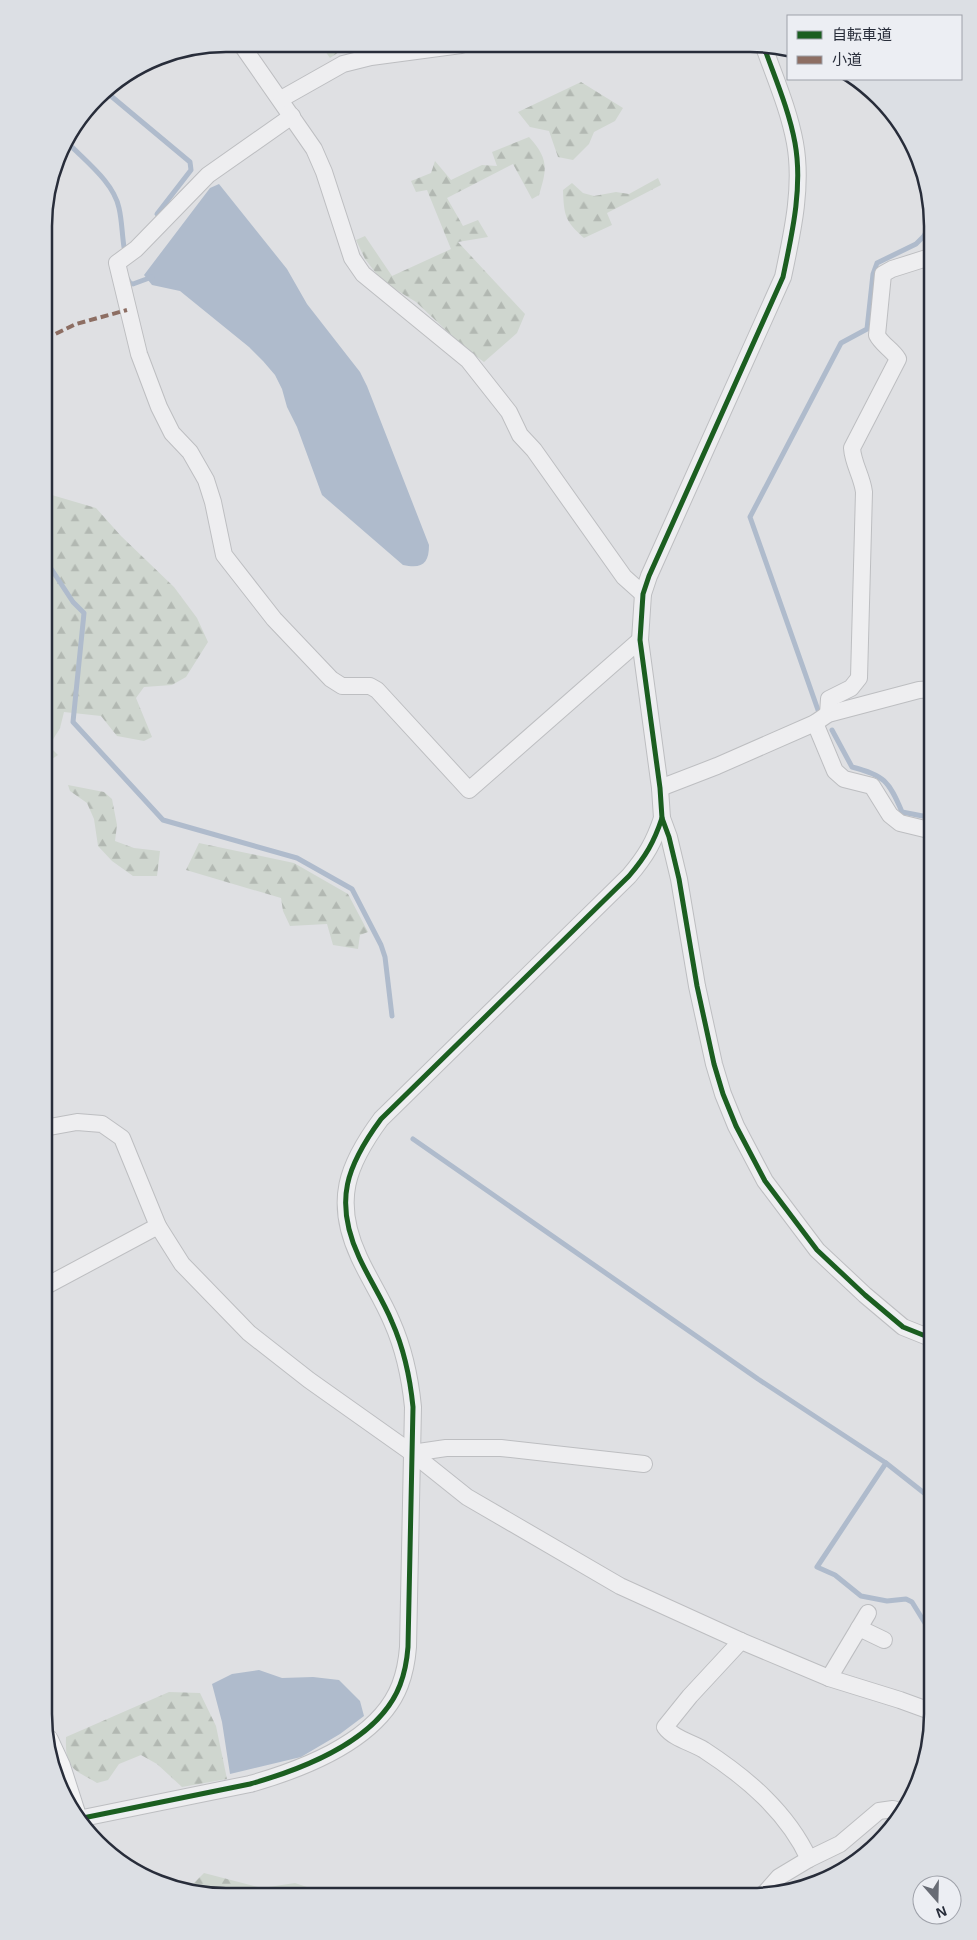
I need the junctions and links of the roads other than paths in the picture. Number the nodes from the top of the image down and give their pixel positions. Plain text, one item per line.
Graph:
1 (246, 52) edge
2 (408, 52) edge
3 (766, 53) edge
4 (281, 99) junction
5 (292, 116) junction
6 (924, 259) edge
7 (643, 594) junction
8 (640, 640) junction
9 (924, 689) edge
10 (821, 718) junction
11 (660, 788) junction
12 (662, 818) junction
13 (924, 829) edge
14 (52, 1126) edge
15 (158, 1226) junction
16 (52, 1283) edge
17 (924, 1335) edge
18 (412, 1454) junction
19 (644, 1464) dead end
20 (868, 1613) dead end
21 (859, 1628) junction
22 (884, 1640) dead end
23 (741, 1641) junction
24 (829, 1678) junction
25 (924, 1709) edge
26 (895, 1809) edge
27 (87, 1817) edge
28 (808, 1859) junction
29 (771, 1886) edge

1 - 4 street
2 - 4 street
3 - 7 street
4 - 5 street
5 - 7 street
5 - 8 street
6 - 10 street
7 - 8 street
8 - 11 street
9 - 10 street
10 - 11 street
10 - 13 street
11 - 12 street
12 - 17 street
12 - 18 street
14 - 15 street
15 - 16 street
15 - 18 street
18 - 19 street
18 - 23 street
18 - 27 street
20 - 21 street
21 - 22 street
21 - 24 street
23 - 24 street
23 - 28 street
24 - 25 street
26 - 28 street
28 - 29 street

